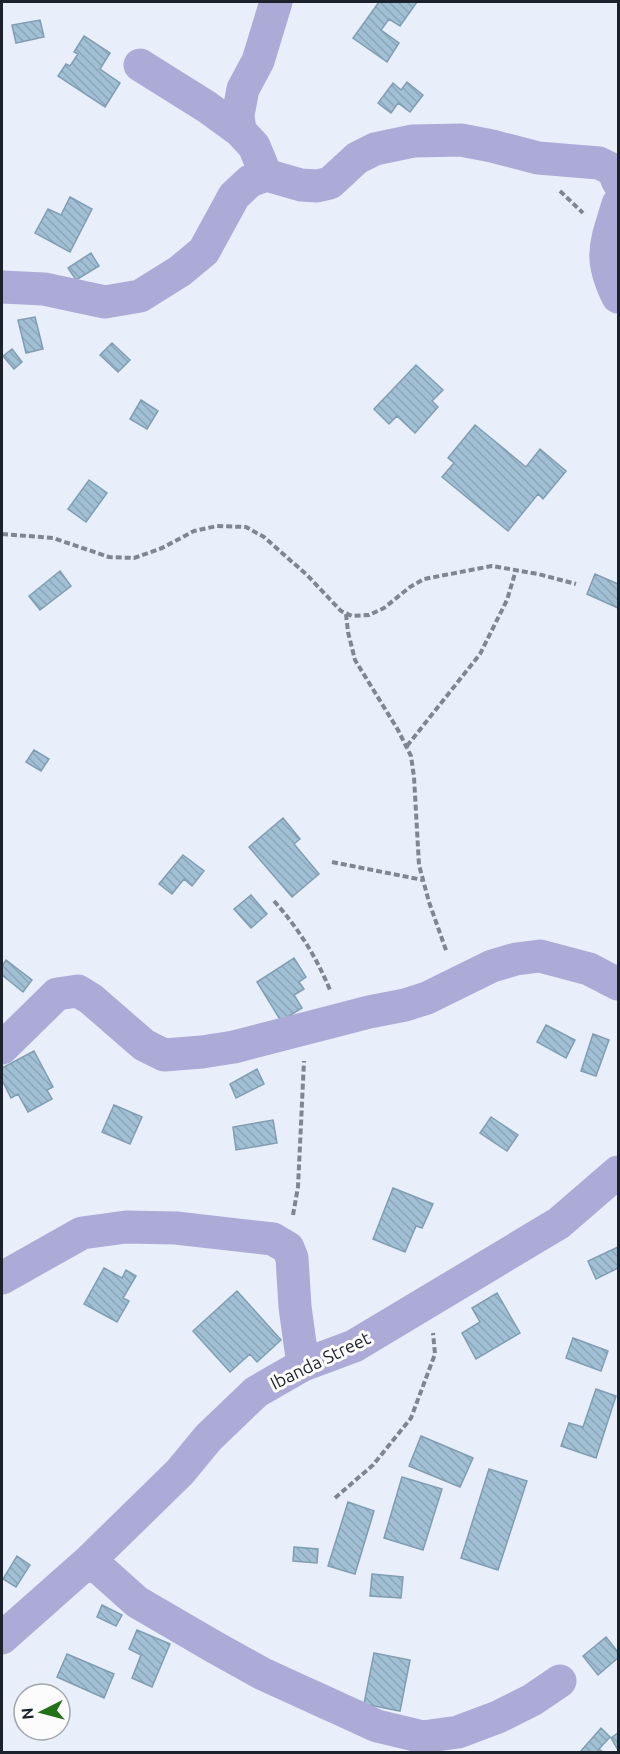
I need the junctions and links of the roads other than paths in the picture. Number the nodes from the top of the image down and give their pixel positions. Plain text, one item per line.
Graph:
1 (276, 2) edge
2 (140, 65) dead end
3 (240, 131) junction
4 (266, 175) junction
5 (618, 182) edge
6 (614, 218) edge
7 (2, 286) edge
8 (618, 297) edge
9 (618, 984) edge
10 (2, 1048) edge
11 (618, 1172) edge
12 (2, 1278) edge
13 (303, 1365) junction
14 (90, 1560) junction
15 (2, 1638) edge
16 (560, 1681) dead end

1 - 3 street
2 - 3 street
3 - 4 street
4 - 5 street
4 - 7 street
6 - 8 street
9 - 10 street
11 - 13 street, Ibanda Street
12 - 13 street
13 - 14 street, Ibanda Street
14 - 15 street, Ibanda Street
14 - 16 street

